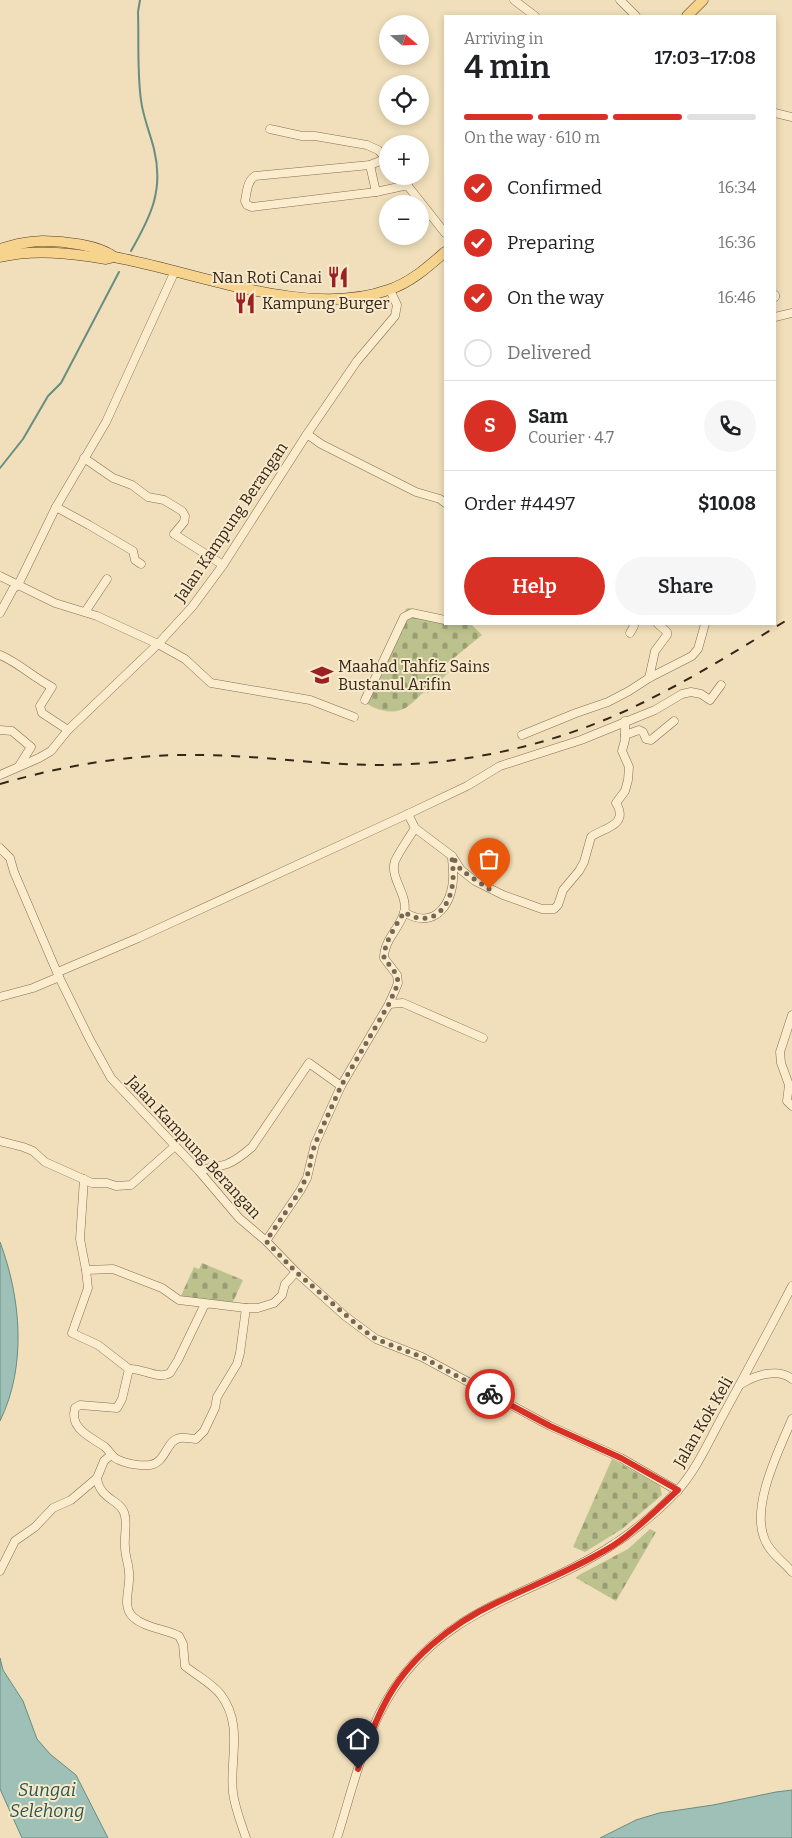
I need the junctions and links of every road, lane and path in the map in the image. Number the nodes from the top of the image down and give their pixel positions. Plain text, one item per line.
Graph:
1 (514, 0) edge
2 (620, 0) edge
3 (703, 0) edge
4 (533, 15) edge
5 (635, 15) edge
6 (688, 15) edge
7 (776, 113) edge
8 (792, 118) edge
9 (270, 129) dead end
10 (379, 151) edge
11 (379, 161) edge
12 (370, 165) junction
13 (408, 185) joint
14 (376, 192) junction
15 (444, 232) edge
16 (6, 247) edge
17 (444, 253) edge
18 (0, 258) edge
19 (175, 272) junction
20 (390, 290) junction
21 (792, 313) edge
22 (776, 317) edge
23 (307, 434) junction
24 (84, 458) junction
25 (444, 502) edge
26 (56, 507) junction
27 (141, 564) dead end
28 (223, 565) junction
29 (0, 576) edge
30 (107, 579) dead end
31 (18, 585) junction
32 (85, 612) junction
33 (0, 613) edge
34 (444, 620) edge
35 (634, 625) edge
36 (659, 625) edge
37 (705, 625) edge
38 (630, 633) dead end
39 (158, 644) junction
40 (0, 655) edge
41 (649, 678) junction
42 (721, 685) dead end
43 (365, 700) dead end
44 (354, 718) dead end
45 (626, 721) junction
46 (674, 721) dead end
47 (0, 730) edge
48 (68, 730) junction
49 (625, 735) junction
50 (522, 736) dead end
51 (19, 766) junction
52 (0, 775) edge
53 (408, 814) junction
54 (415, 828) junction
55 (0, 848) edge
56 (452, 856) junction
57 (404, 912) junction
58 (59, 974) junction
59 (0, 997) edge
60 (389, 1004) junction
61 (792, 1015) edge
62 (482, 1038) dead end
63 (341, 1086) junction
64 (792, 1106) edge
65 (0, 1141) edge
66 (174, 1146) junction
67 (199, 1171) junction
68 (84, 1179) junction
69 (266, 1241) junction
70 (86, 1270) junction
71 (296, 1272) junction
72 (792, 1286) edge
73 (207, 1304) junction
74 (246, 1308) junction
75 (129, 1369) junction
76 (792, 1379) edge
77 (741, 1384) junction
78 (792, 1419) edge
79 (111, 1455) junction
80 (97, 1478) junction
81 (678, 1490) junction
82 (0, 1571) edge
83 (792, 1572) edge
84 (246, 1838) edge
85 (337, 1838) edge

1 - 4 street
2 - 5 street
3 - 6 main road
7 - 8 street
9 - 10 street
11 - 12 street
12 - 14 street
12 - 14 street
13 - 14 street
13 - 15 street
16 - 18 main road
16 - 19 main road
17 - 20 main road
19 - 20 main road
19 - 24 street
20 - 23 street, Jalan Kampung Berangan
21 - 22 street
23 - 25 street
23 - 28 street, Jalan Kampung Berangan
24 - 26 street
24 - 28 street
26 - 27 street
26 - 31 street
28 - 39 street, Jalan Kampung Berangan
29 - 31 street
30 - 32 street
31 - 32 street
31 - 33 street
32 - 39 street
34 - 43 street
35 - 38 street
36 - 41 street
37 - 41 street
39 - 44 street
39 - 48 street, Jalan Kampung Berangan
40 - 48 street
41 - 50 street
42 - 45 street
45 - 49 street
45 - 53 street
46 - 49 street
47 - 51 street
48 - 51 street, Jalan Kampung Berangan
49 - 56 street
51 - 52 street, Jalan Kampung Berangan
53 - 54 street
53 - 58 street
54 - 56 street
54 - 57 street
55 - 58 street, Jalan Kampung Berangan
56 - 57 street
57 - 60 street
58 - 59 street
58 - 66 street, Jalan Kampung Berangan
60 - 62 street
60 - 63 street
61 - 64 street
63 - 67 street
63 - 69 street
65 - 68 street
66 - 67 street, Jalan Kampung Berangan
66 - 68 street
67 - 69 street, Jalan Kampung Berangan
68 - 70 street
69 - 71 street, Jalan Kampung Berangan
70 - 73 street
70 - 75 street
71 - 74 street
71 - 81 street, Jalan Kampung Berangan
72 - 77 street, Jalan Kok Keli
73 - 74 street
73 - 75 street
74 - 79 street
75 - 79 street
76 - 77 street
77 - 81 street, Jalan Kok Keli
78 - 83 street
79 - 80 street
80 - 82 street
80 - 84 street
81 - 85 street, Jalan Kok Keli

